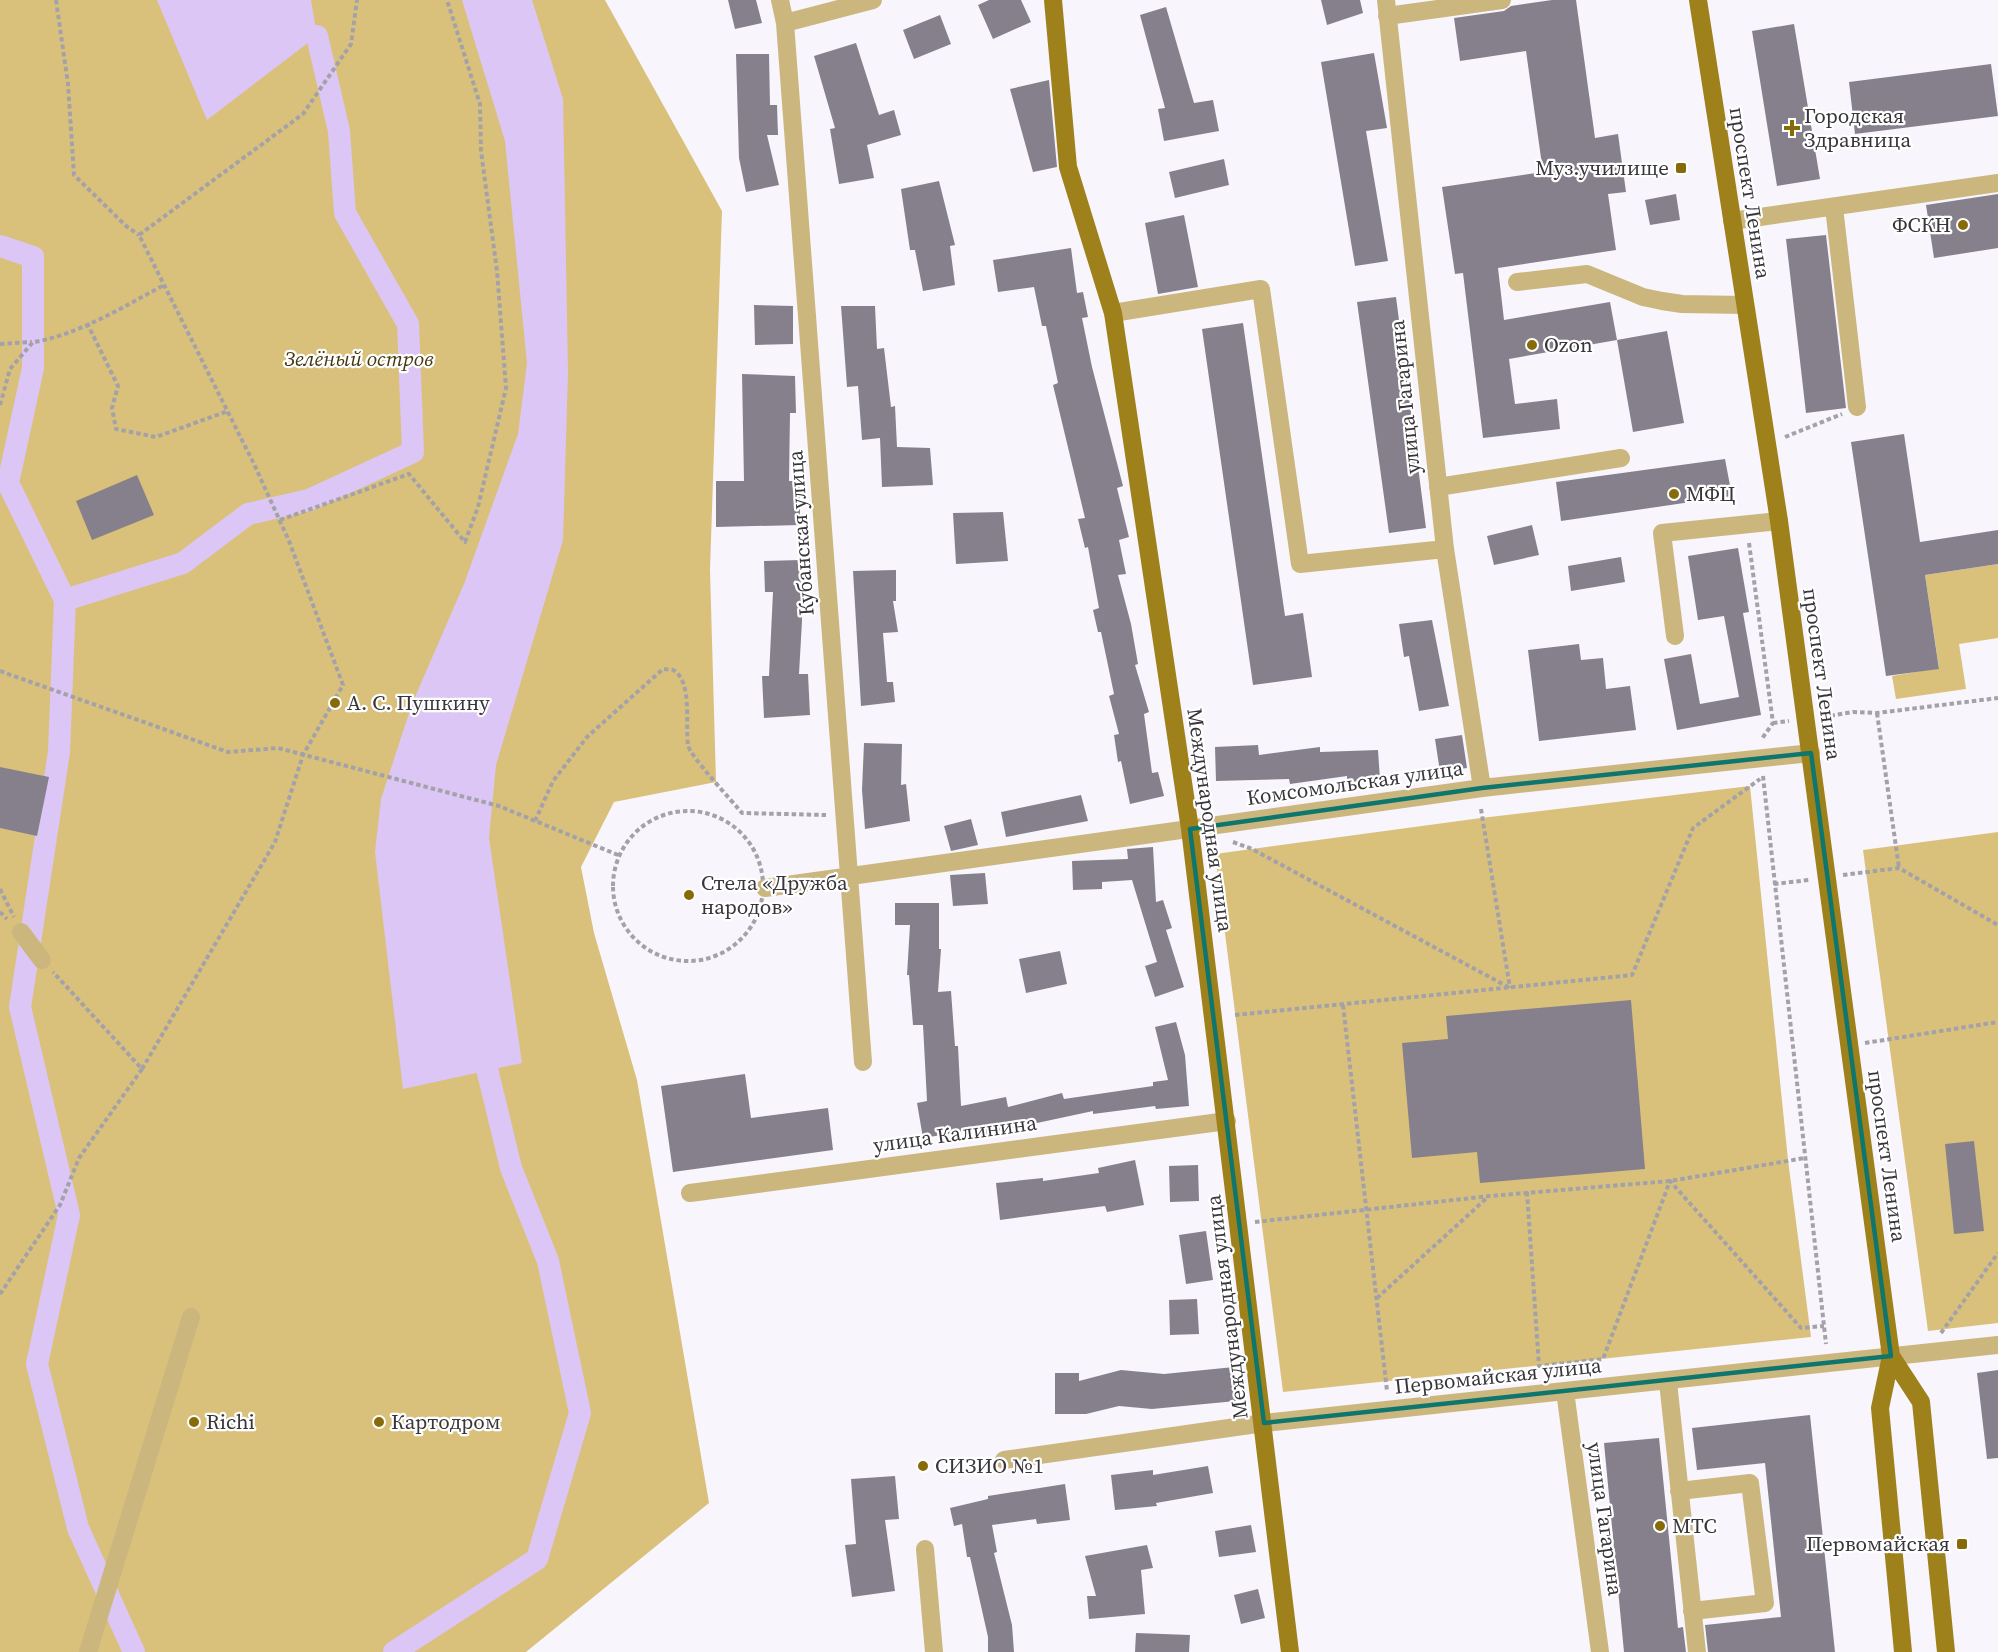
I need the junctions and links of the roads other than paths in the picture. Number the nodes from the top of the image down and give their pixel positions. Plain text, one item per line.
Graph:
1 (780, 0) edge
2 (873, 0) edge
3 (1053, 0) edge
4 (1502, 0) edge
5 (1698, 0) edge
6 (1386, 8) edge
7 (785, 22) junction
8 (1998, 183) edge
9 (1834, 207) junction
10 (1732, 221) junction
11 (1517, 282) dead end
12 (1745, 305) junction
13 (1113, 314) junction
14 (1857, 407) road end
15 (1621, 458) dead end
16 (1438, 487) junction
17 (1779, 521) junction
18 (1445, 549) junction
19 (1675, 636) dead end
20 (1811, 753) junction
21 (1482, 788) junction
22 (1190, 828) junction
23 (850, 877) junction
24 (765, 888) road end
25 (21, 932) road end
26 (42, 960) road end
27 (863, 1062) dead end
28 (1227, 1120) junction
29 (690, 1193) dead end
30 (191, 1317) dead end
31 (1998, 1345) edge
32 (1891, 1356) junction
33 (1668, 1382) junction
34 (1565, 1391) junction
35 (1264, 1423) junction
36 (1004, 1460) dead end
37 (1679, 1491) junction
38 (925, 1549) dead end
39 (1692, 1611) junction
40 (88, 1652) edge
41 (934, 1652) edge
42 (1290, 1652) edge
43 (1600, 1652) edge
44 (1697, 1652) edge
45 (1903, 1652) edge
46 (1946, 1652) edge

1 - 7 street, Кубанская улица
2 - 7 street
3 - 13 main road, Международная улица
4 - 6 street
5 - 10 main road, проспект Ленина
6 - 16 street, улица Гагарина
7 - 23 street, Кубанская улица
8 - 9 street
9 - 10 street
9 - 14 street
10 - 12 main road, проспект Ленина
11 - 12 street
12 - 17 main road, проспект Ленина
13 - 18 street
13 - 22 main road, Международная улица
15 - 16 street
16 - 18 street, улица Гагарина
17 - 19 street
17 - 20 main road, проспект Ленина
18 - 21 street, улица Гагарина
20 - 21 street, Комсомольская улица
20 - 32 main road, проспект Ленина
21 - 22 street, Комсомольская улица
22 - 23 street, Комсомольская улица
22 - 28 main road, Международная улица
23 - 24 street, Комсомольская улица
23 - 27 street, Кубанская улица
25 - 26 street
28 - 29 street, улица Калинина
28 - 35 main road, Международная улица
30 - 40 street
31 - 32 street, Первомайская улица
32 - 33 street, Первомайская улица
32 - 45 main road, проспект Ленина
32 - 46 main road, проспект Ленина
33 - 34 street, Первомайская улица
33 - 37 street
34 - 35 street, Первомайская улица
34 - 43 street, улица Гагарина
35 - 36 street, Первомайская улица
35 - 42 main road, Международная улица
37 - 39 street
37 - 39 street
38 - 41 street
39 - 44 street

